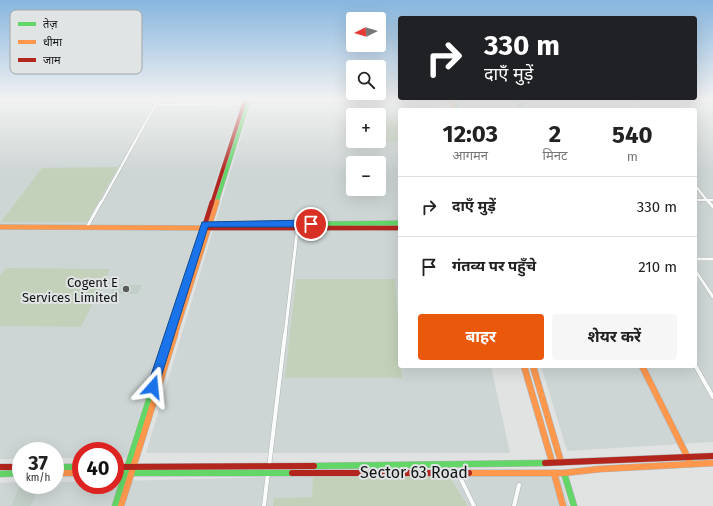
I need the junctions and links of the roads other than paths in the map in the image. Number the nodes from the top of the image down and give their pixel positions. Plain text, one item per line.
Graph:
1 (145, 124) edge
2 (237, 124) edge
3 (240, 124) edge
4 (697, 187) edge
5 (697, 200) edge
6 (708, 200) junction
7 (713, 200) edge
8 (713, 207) edge
9 (398, 223) edge
10 (206, 225) junction
11 (298, 225) junction
12 (0, 226) edge
13 (88, 226) junction
14 (398, 228) edge
15 (697, 259) edge
16 (713, 259) edge
17 (697, 273) edge
18 (713, 297) edge
19 (525, 368) edge
20 (534, 368) edge
21 (643, 368) edge
22 (697, 368) edge
23 (713, 397) edge
24 (713, 456) edge
25 (687, 457) junction
26 (552, 462) junction
27 (561, 462) junction
28 (713, 463) edge
29 (691, 464) junction
30 (269, 466) junction
31 (0, 467) edge
32 (12, 467) edge
33 (124, 467) edge
34 (130, 467) junction
35 (268, 472) junction
36 (458, 472) junction
37 (124, 473) edge
38 (129, 473) junction
39 (554, 473) junction
40 (564, 473) junction
41 (0, 474) edge
42 (12, 474) edge
43 (519, 485) dead end
44 (116, 506) edge
45 (121, 506) edge
46 (264, 506) edge
47 (474, 506) edge
48 (514, 506) edge
49 (563, 506) edge
50 (574, 506) edge

1 - 13 street
2 - 10 street
3 - 10 street
4 - 6 street
5 - 6 street
6 - 7 street
6 - 8 street
9 - 11 street
10 - 11 street
10 - 13 street
10 - 34 street
11 - 14 street
11 - 30 street
12 - 13 street
15 - 16 street
17 - 18 street
19 - 26 street
20 - 27 street
21 - 25 street
22 - 23 street
24 - 25 street, Sector 63 Road
25 - 27 street, Sector 63 Road
25 - 29 street
26 - 27 street, Sector 63 Road
26 - 30 street, Sector 63 Road
28 - 29 street, Sector 63 Road
29 - 40 street, Sector 63 Road
30 - 34 street, Sector 63 Road
30 - 35 street
31 - 32 street
33 - 34 street, Sector 63 Road
34 - 38 street
35 - 36 street, Sector 63 Road
35 - 38 street, Sector 63 Road
35 - 46 street
36 - 39 street, Sector 63 Road
36 - 47 street
37 - 38 street, Sector 63 Road
38 - 44 street
38 - 45 street
39 - 40 street, Sector 63 Road
39 - 49 street
40 - 50 street
41 - 42 street
43 - 48 street

